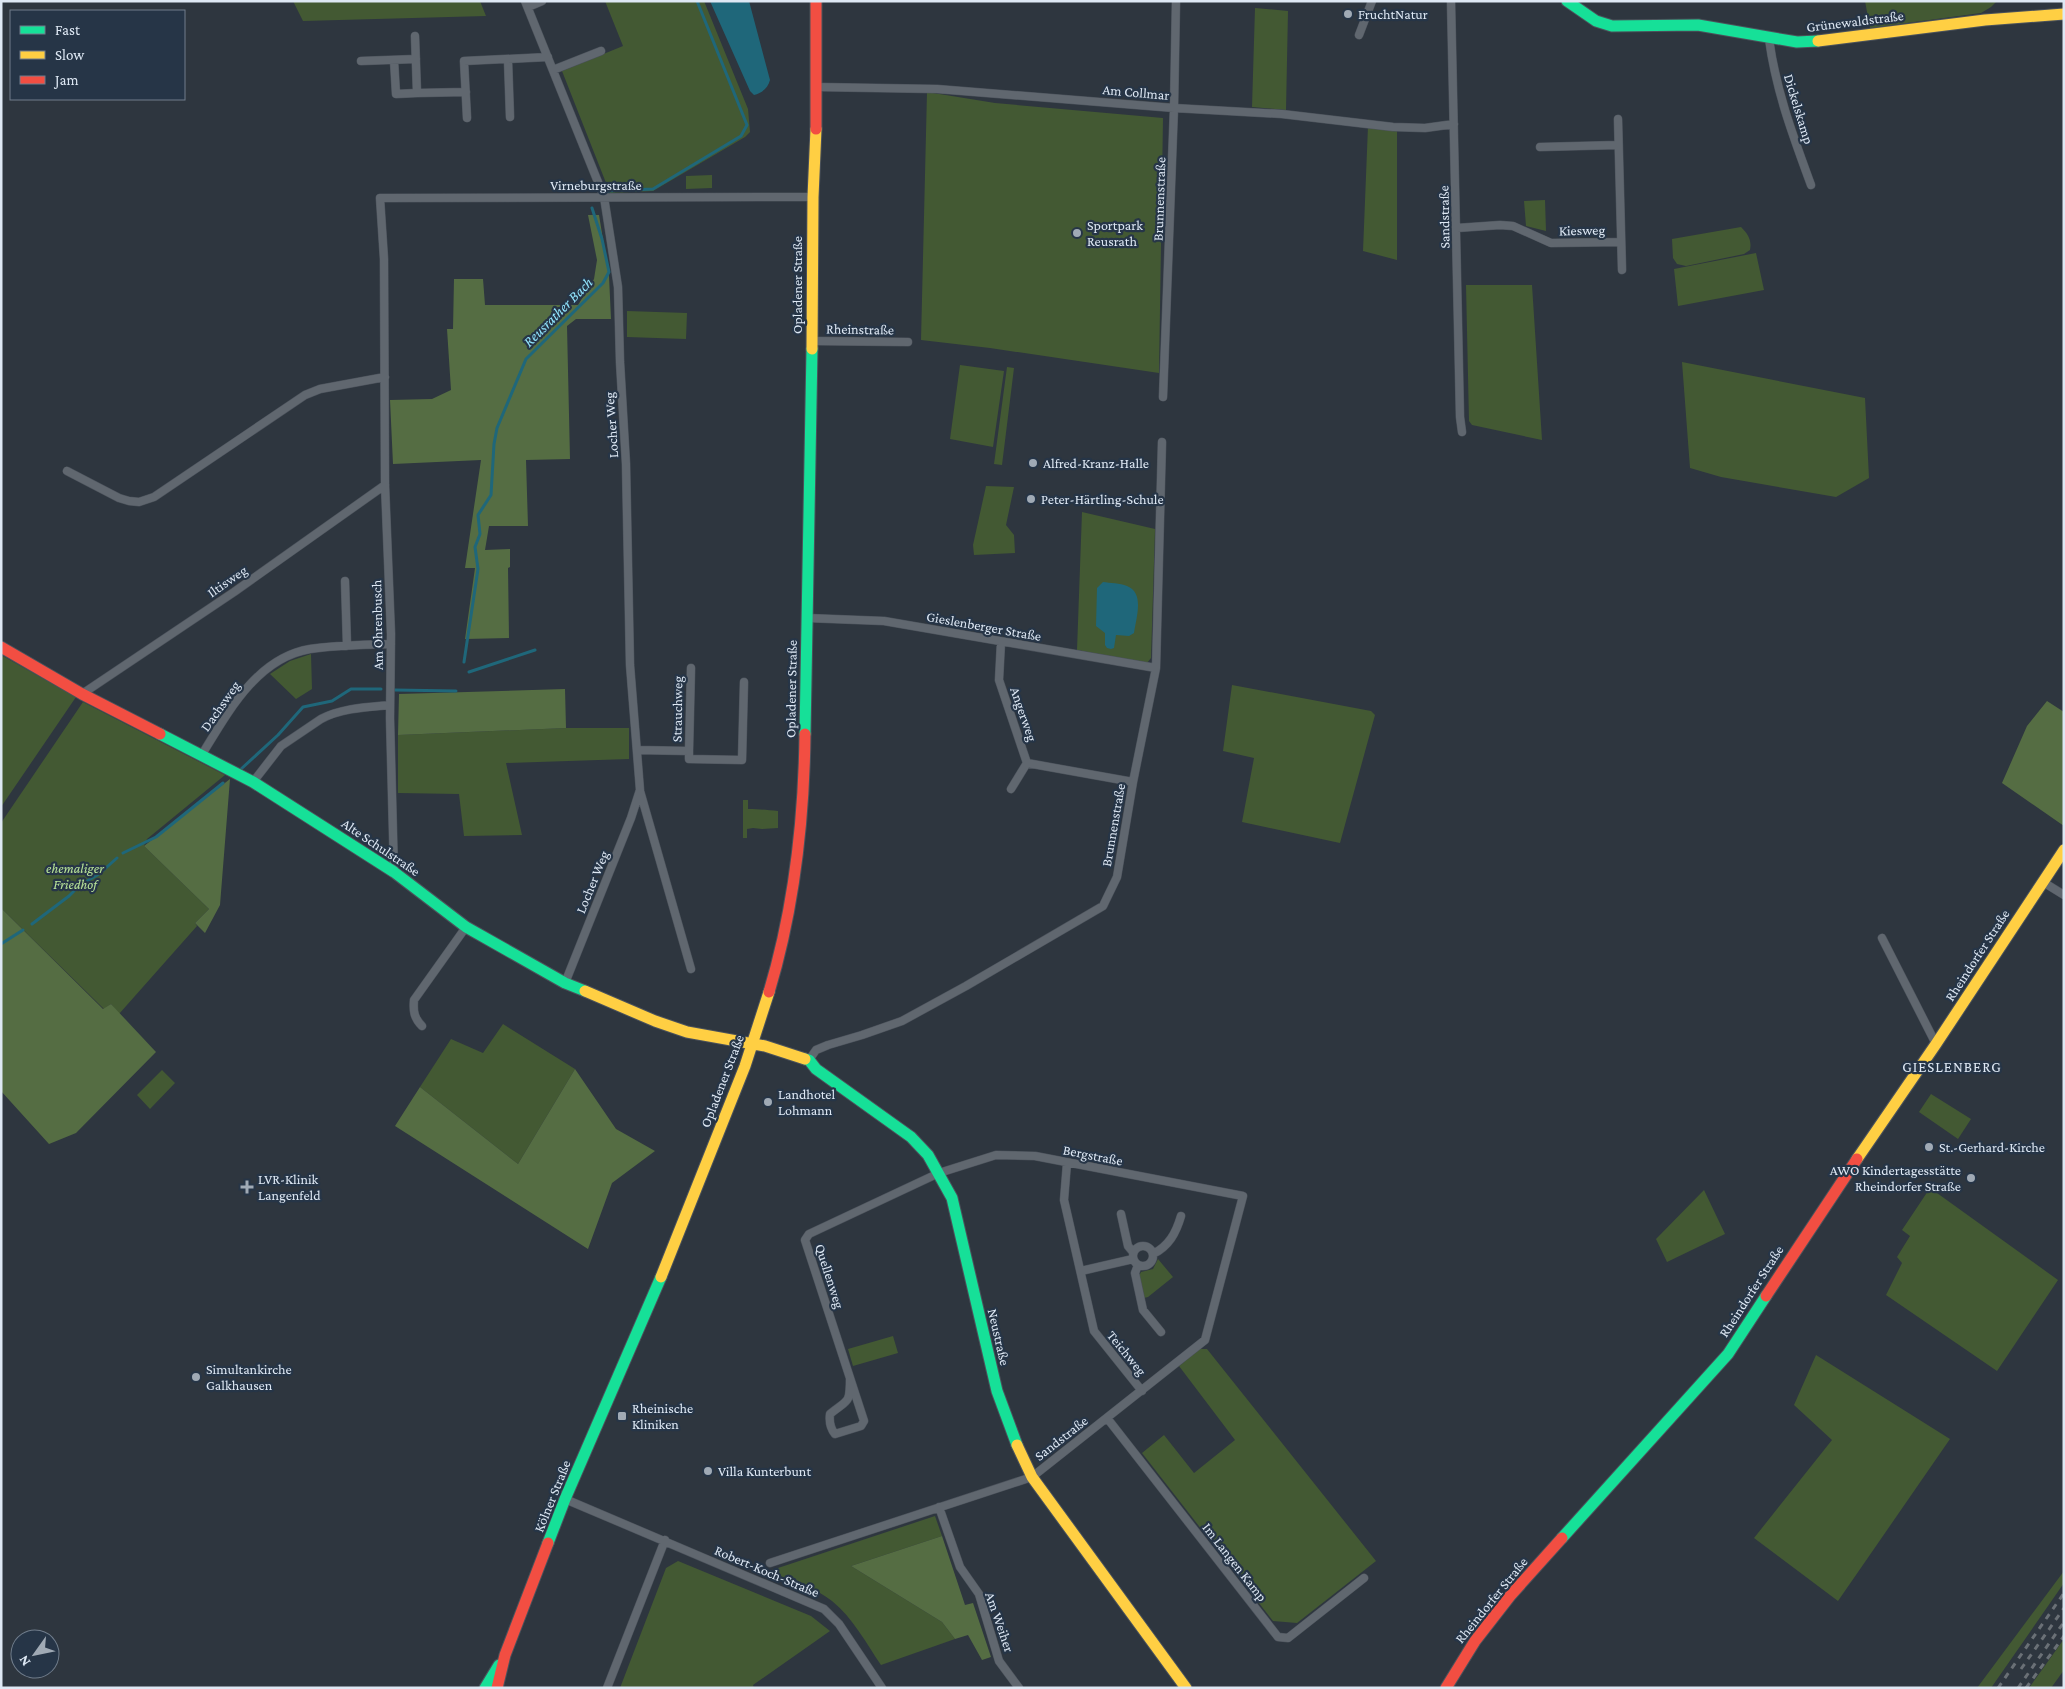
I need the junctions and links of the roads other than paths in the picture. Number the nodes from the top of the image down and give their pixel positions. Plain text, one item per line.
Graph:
1 (542, 1) edge
2 (816, 1) edge
3 (1176, 1) edge
4 (1372, 1) edge
5 (1451, 1) edge
6 (1567, 1) edge
7 (526, 4) edge
8 (2064, 14) edge
9 (1359, 35) dead end
10 (415, 36) dead end
11 (1769, 39) junction
12 (601, 51) dead end
13 (548, 57) junction
14 (394, 60) junction
15 (416, 60) junction
16 (508, 60) junction
17 (361, 61) dead end
18 (553, 70) junction
19 (816, 87) junction
20 (466, 92) junction
21 (417, 93) junction
22 (1174, 108) junction
23 (510, 117) dead end
24 (467, 118) dead end
25 (1618, 119) dead end
26 (1454, 124) junction
27 (1618, 145) junction
28 (1540, 146) dead end
29 (1811, 185) dead end
30 (604, 197) junction
31 (813, 197) junction
32 (380, 198) joint
33 (1457, 228) junction
34 (1621, 242) junction
35 (1622, 270) dead end
36 (812, 341) junction
37 (908, 342) dead end
38 (385, 377) junction
39 (1163, 397) dead end
40 (1462, 432) dead end
41 (1162, 442) dead end
42 (67, 470) dead end
43 (385, 485) junction
44 (346, 580) dead end
45 (807, 618) junction
46 (1001, 642) junction
47 (391, 644) junction
48 (347, 646) junction
49 (1, 647) edge
50 (691, 668) dead end
51 (1156, 668) junction
52 (744, 682) dead end
53 (82, 694) junction
54 (390, 705) junction
55 (637, 750) junction
56 (689, 751) junction
57 (202, 756) junction
58 (1027, 763) junction
59 (253, 782) junction
60 (1133, 782) junction
61 (1011, 789) dead end
62 (640, 790) junction
63 (2062, 851) edge
64 (394, 872) junction
65 (2042, 882) junction
66 (2064, 895) edge
67 (466, 927) junction
68 (1882, 938) dead end
69 (691, 969) dead end
70 (565, 983) junction
71 (422, 1026) dead end
72 (753, 1043) junction
73 (1936, 1044) junction
74 (809, 1060) junction
75 (1068, 1163) junction
76 (939, 1173) junction
77 (1243, 1196) joint
78 (1121, 1214) dead end
79 (1181, 1216) dead end
80 (1153, 1254) junction
81 (1135, 1259) junction
82 (1081, 1271) junction
83 (1161, 1332) dead end
84 (631, 1349) joint
85 (850, 1378) junction
86 (1142, 1391) junction
87 (1107, 1418) junction
88 (1032, 1477) junction
89 (565, 1499) junction
90 (939, 1507) junction
91 (665, 1540) junction
92 (770, 1563) dead end
93 (1364, 1578) dead end
94 (505, 1655) junction
95 (485, 1688) edge
96 (497, 1688) edge
97 (607, 1688) edge
98 (882, 1688) edge
99 (1019, 1688) edge
100 (1186, 1688) edge
101 (1446, 1688) edge

1 - 7 street, Locher Weg
2 - 19 main road, Opladener Straße
3 - 22 street, Brunnenstraße
4 - 9 street
5 - 26 street, Sandstraße
6 - 11 main road, Grünewaldstraße
7 - 13 street, Locher Weg
8 - 11 main road, Grünewaldstraße
10 - 15 street
11 - 29 street, Dickelskamp
12 - 18 street
13 - 16 street
13 - 18 street, Locher Weg
14 - 15 street
14 - 17 street
14 - 21 street
15 - 21 street
16 - 20 street
16 - 23 street
18 - 30 street, Locher Weg
19 - 22 street, Am Collmar
19 - 31 main road, Opladener Straße
20 - 21 street
20 - 24 street
22 - 26 street, Am Collmar
22 - 39 street, Brunnenstraße
25 - 27 street, Kiesweg
26 - 33 street, Sandstraße
27 - 28 street
27 - 34 street, Kiesweg
30 - 31 street, Virneburgstraße
30 - 32 street, Virneburgstraße
30 - 55 street, Locher Weg
31 - 36 main road, Opladener Straße
32 - 38 street, Am Ohrenbusch
33 - 34 street, Kiesweg
33 - 40 street, Sandstraße
34 - 35 street, Kiesweg
36 - 37 street, Rheinstraße
36 - 45 main road, Opladener Straße
38 - 42 street
38 - 43 street, Am Ohrenbusch
41 - 51 street, Brunnenstraße
43 - 47 street, Am Ohrenbusch
43 - 53 street, Iltisweg
44 - 48 street
45 - 46 street, Gieslenberger Straße
45 - 72 main road, Opladener Straße
46 - 51 street, Gieslenberger Straße
46 - 58 street, Angerweg
47 - 48 street, Dachsweg
47 - 54 street, Am Ohrenbusch
48 - 57 street, Dachsweg
49 - 53 main road, Alte Schulstraße
50 - 56 street, Strauchweg
51 - 60 street, Brunnenstraße
52 - 56 street, Strauchweg
53 - 57 main road, Alte Schulstraße
54 - 59 street
54 - 64 street, Am Ohrenbusch
55 - 56 street, Strauchweg
55 - 62 street, Locher Weg
57 - 59 main road, Alte Schulstraße
58 - 60 street, Angerweg
58 - 61 street, Angerweg
59 - 64 main road, Alte Schulstraße
60 - 74 street, Brunnenstraße
62 - 69 street, Locher Weg
62 - 70 street, Locher Weg
63 - 65 main road, Rheindorfer Straße
64 - 67 main road, Alte Schulstraße
65 - 66 street
65 - 73 main road, Rheindorfer Straße
67 - 70 main road, Alte Schulstraße
67 - 71 street
68 - 73 street
70 - 72 main road, Alte Schulstraße
72 - 74 main road, Neustraße
72 - 84 main road, Opladener Straße
73 - 101 main road, Rheindorfer Straße
74 - 76 main road, Neustraße
75 - 76 street, Bergstraße
75 - 77 street, Bergstraße
75 - 82 street, Teichweg
76 - 85 street, Quellenweg
76 - 88 main road, Neustraße
77 - 86 street, Sandstraße
78 - 81 street
79 - 80 street
80 - 81 street
80 - 81 street
81 - 82 street
81 - 83 street
82 - 86 street, Teichweg
84 - 89 main road, Kölner Straße
85 - 85 street, Quellenweg
86 - 87 street, Sandstraße
87 - 88 street, Sandstraße
87 - 93 street, Im Langen Kamp
88 - 90 street, Sandstraße
88 - 100 main road, Neustraße
89 - 91 street, Robert-Koch-Straße
89 - 94 main road, Kölner Straße
90 - 92 street, Sandstraße
90 - 99 street, Am Weiher
91 - 97 street
91 - 98 street, Robert-Koch-Straße
94 - 95 main road, Kölner Straße
94 - 96 main road, Kölner Straße

